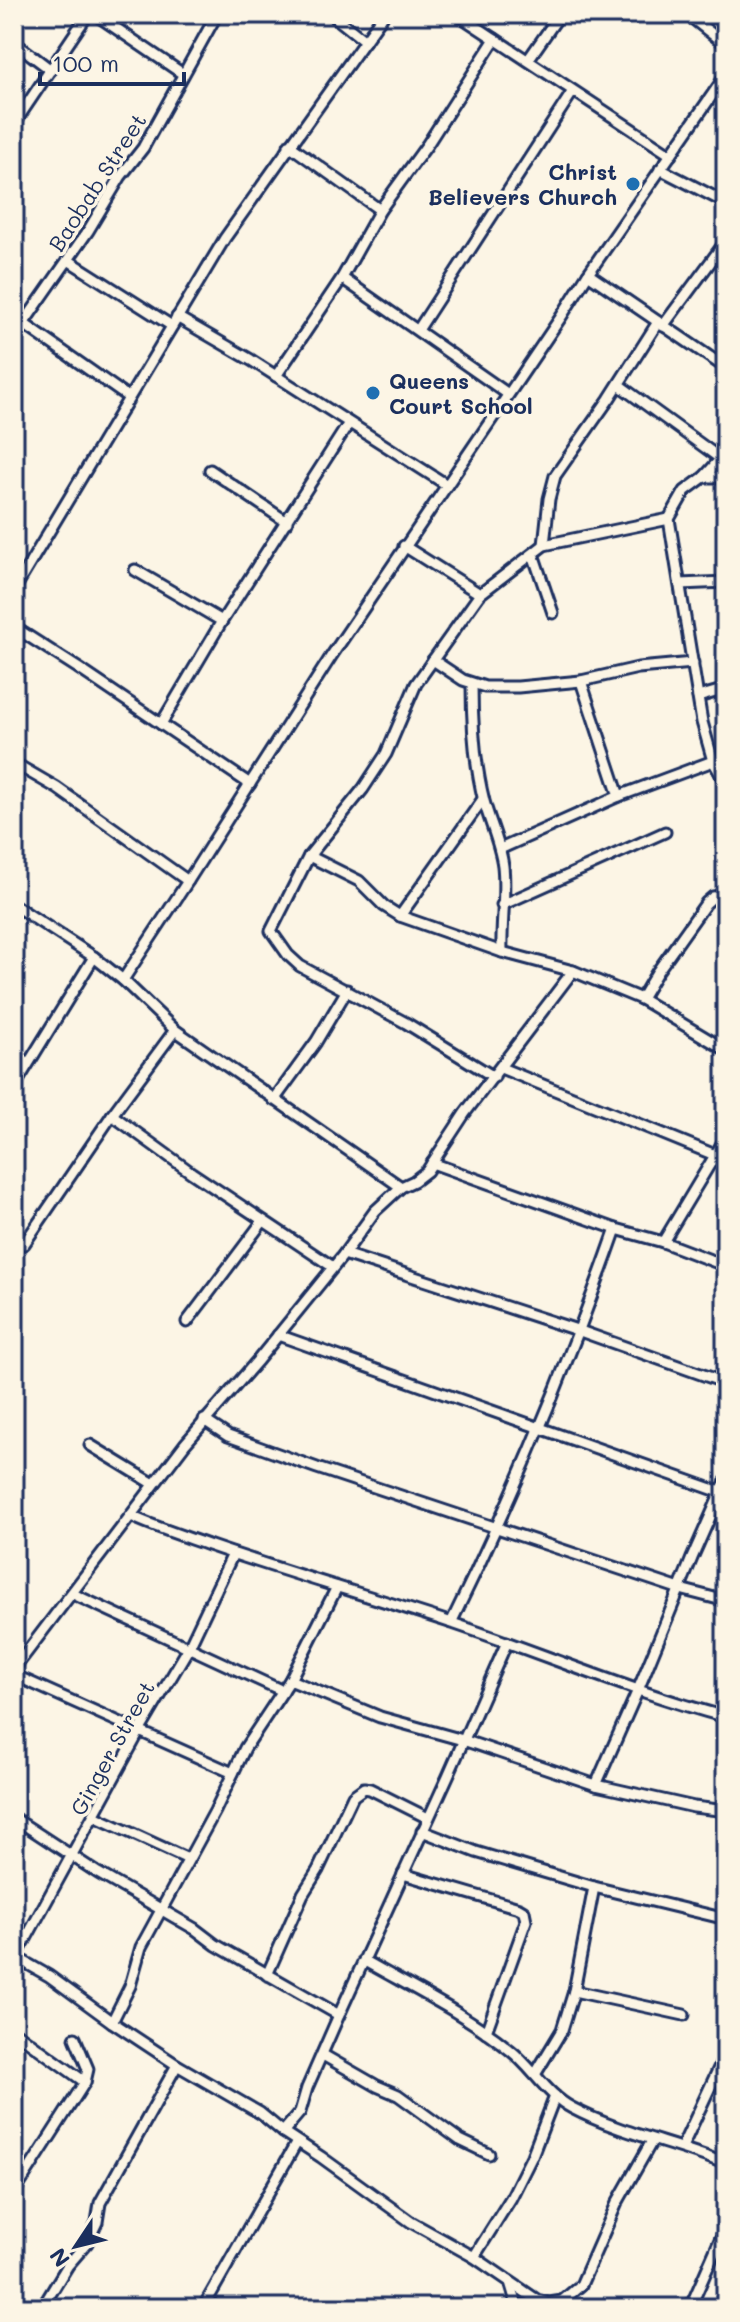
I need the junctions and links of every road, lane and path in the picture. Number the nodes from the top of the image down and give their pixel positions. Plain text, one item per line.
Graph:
1 (88, 14) edge
2 (95, 14) edge
3 (217, 14) edge
4 (331, 14) edge
5 (384, 14) edge
6 (457, 14) edge
7 (560, 14) edge
8 (687, 14) edge
9 (495, 39) junction
10 (365, 41) junction
11 (14, 42) edge
12 (726, 45) edge
13 (528, 60) junction
14 (51, 70) junction
15 (183, 74) junction
16 (726, 75) edge
17 (573, 91) junction
18 (14, 124) edge
19 (289, 145) junction
20 (671, 155) junction
21 (660, 169) junction
22 (726, 203) edge
23 (380, 210) junction
24 (726, 241) edge
25 (68, 260) junction
26 (588, 274) junction
27 (342, 278) junction
28 (14, 317) edge
29 (174, 322) junction
30 (23, 324) junction
31 (661, 324) junction
32 (418, 330) junction
33 (726, 368) edge
34 (276, 376) junction
35 (619, 385) junction
36 (508, 394) junction
37 (128, 397) junction
38 (349, 423) junction
39 (724, 456) edge
40 (210, 470) dead end
41 (704, 477) junction
42 (726, 477) edge
43 (447, 485) junction
44 (669, 519) junction
45 (287, 522) junction
46 (544, 545) junction
47 (404, 546) junction
48 (533, 554) junction
49 (135, 570) dead end
50 (726, 582) edge
51 (680, 584) junction
52 (14, 590) edge
53 (480, 594) junction
54 (553, 613) dead end
55 (222, 621) junction
56 (14, 627) edge
57 (433, 660) junction
58 (693, 663) junction
59 (581, 681) junction
60 (472, 684) junction
61 (726, 689) edge
62 (698, 697) junction
63 (161, 724) junction
64 (713, 761) junction
65 (14, 763) edge
66 (726, 783) edge
67 (250, 784) junction
68 (619, 796) junction
69 (483, 799) junction
70 (665, 832) dead end
71 (500, 849) junction
72 (309, 856) junction
73 (188, 881) junction
74 (726, 895) edge
75 (14, 905) edge
76 (502, 905) junction
77 (400, 916) junction
78 (502, 952) junction
79 (94, 957) junction
80 (573, 971) junction
81 (123, 980) junction
82 (347, 990) junction
83 (641, 999) junction
84 (175, 1030) junction
85 (726, 1050) edge
86 (501, 1068) junction
87 (494, 1077) junction
88 (14, 1087) edge
89 (274, 1100) junction
90 (112, 1115) junction
91 (726, 1137) edge
92 (715, 1155) junction
93 (432, 1163) junction
94 (401, 1187) junction
95 (263, 1221) junction
96 (616, 1229) junction
97 (663, 1242) junction
98 (24, 1244) dead end
99 (344, 1254) junction
100 (726, 1266) edge
101 (333, 1267) junction
102 (187, 1322) dead end
103 (580, 1331) junction
104 (278, 1335) junction
105 (726, 1383) edge
106 (204, 1420) junction
107 (539, 1429) junction
108 (90, 1445) dead end
109 (726, 1481) edge
110 (154, 1484) junction
111 (724, 1493) edge
112 (131, 1516) junction
113 (496, 1528) junction
114 (233, 1554) junction
115 (337, 1587) junction
116 (680, 1589) junction
117 (73, 1594) junction
118 (726, 1601) edge
119 (451, 1623) junction
120 (507, 1642) junction
121 (188, 1649) junction
122 (14, 1669) edge
123 (14, 1675) edge
124 (290, 1680) junction
125 (638, 1690) junction
126 (283, 1691) junction
127 (726, 1717) edge
128 (140, 1730) junction
129 (463, 1740) junction
130 (233, 1773) junction
131 (596, 1785) junction
132 (726, 1811) edge
133 (94, 1816) junction
134 (14, 1818) edge
135 (428, 1818) junction
136 (422, 1831) junction
137 (71, 1856) junction
138 (188, 1859) junction
139 (403, 1874) junction
140 (594, 1887) junction
141 (160, 1910) junction
142 (726, 1919) edge
143 (15, 1956) edge
144 (365, 1961) junction
145 (267, 1975) junction
146 (574, 1991) junction
147 (339, 2015) junction
148 (684, 2015) dead end
149 (112, 2022) junction
150 (14, 2031) edge
151 (486, 2032) junction
152 (75, 2038) dead end
153 (726, 2053) edge
154 (323, 2055) junction
155 (177, 2065) junction
156 (536, 2073) junction
157 (85, 2082) junction
158 (555, 2096) junction
159 (283, 2132) junction
160 (652, 2141) junction
161 (297, 2142) junction
162 (682, 2147) junction
163 (489, 2154) dead end
164 (726, 2164) edge
165 (14, 2193) edge
166 (726, 2226) edge
167 (474, 2257) junction
168 (510, 2282) junction
169 (42, 2308) edge
170 (203, 2308) edge
171 (524, 2308) edge
172 (690, 2308) edge

1 - 14 street
2 - 15 street
3 - 15 street, Baobab Street
4 - 10 street
5 - 10 street
6 - 9 street
7 - 13 street
8 - 12 street
9 - 13 street
9 - 23 street
10 - 19 street
11 - 14 street
13 - 17 street
14 - 18 street
15 - 25 street, Baobab Street
16 - 20 street
17 - 20 street
17 - 32 street
19 - 23 street
19 - 29 street
20 - 21 street
21 - 22 street
21 - 26 street
23 - 27 street
24 - 31 street
25 - 29 street
25 - 30 street, Baobab Street
26 - 31 street
26 - 36 street
27 - 32 street
27 - 34 street
28 - 30 street
29 - 34 street
29 - 37 street
30 - 37 street
31 - 33 street
31 - 35 street
32 - 36 street
34 - 38 street
35 - 39 street
35 - 46 street
36 - 43 street
37 - 52 street
38 - 43 street
38 - 45 street
39 - 41 street
40 - 45 street
41 - 42 street
41 - 44 street
43 - 47 street
44 - 46 street
44 - 51 street
45 - 55 street
46 - 48 street
47 - 53 street
47 - 67 street
48 - 53 street
48 - 54 street
49 - 55 street
50 - 51 street
51 - 58 street
53 - 57 street
55 - 63 street
56 - 63 street
57 - 60 street
57 - 72 street
58 - 59 street
58 - 62 street
59 - 60 street
59 - 68 street
60 - 69 street
61 - 62 street
62 - 64 street
63 - 67 street
64 - 66 street
64 - 68 street
65 - 73 street
67 - 73 street
68 - 71 street
69 - 71 street
69 - 77 street
70 - 76 street
71 - 76 street
72 - 77 street
72 - 82 street
73 - 81 street
74 - 83 street
75 - 79 street
76 - 78 street
77 - 78 street
78 - 80 street
79 - 81 street
79 - 88 street
80 - 83 street
80 - 86 street
81 - 84 street
82 - 87 street
82 - 89 street
83 - 85 street
84 - 89 street
84 - 90 street
86 - 87 street
86 - 92 street
87 - 93 street
89 - 94 street
90 - 95 street
90 - 98 street
91 - 92 street
92 - 97 street
93 - 94 street
93 - 96 street
94 - 99 street
95 - 101 street
95 - 102 street
96 - 97 street
96 - 103 street
97 - 100 street
99 - 101 street
99 - 103 street
101 - 104 street
103 - 105 street
103 - 107 street
104 - 106 street
104 - 107 street
106 - 110 street
106 - 113 street
107 - 111 street
107 - 113 street
108 - 110 street
109 - 111 street
110 - 112 street
111 - 116 street
112 - 114 street
112 - 117 street
113 - 116 street
113 - 119 street
114 - 115 street
114 - 121 street, Ginger Street
115 - 119 street
115 - 124 street
116 - 118 street
116 - 125 street
117 - 121 street
117 - 122 street
119 - 120 street
120 - 125 street
120 - 129 street
121 - 126 street
121 - 128 street, Ginger Street
123 - 128 street
124 - 126 street
124 - 129 street
125 - 127 street
125 - 131 street
126 - 130 street
128 - 130 street
128 - 133 street, Ginger Street
129 - 131 street
129 - 135 street
130 - 138 street
131 - 132 street
133 - 137 street, Ginger Street
133 - 138 street
134 - 137 street
135 - 136 street
135 - 145 street
136 - 139 street
136 - 140 street
137 - 141 street
137 - 143 street, Ginger Street
138 - 141 street
139 - 144 street
139 - 151 street
140 - 142 street
140 - 146 street
141 - 145 street
141 - 149 street
143 - 149 street
144 - 147 street
144 - 151 street
145 - 147 street
146 - 148 street
146 - 156 street
147 - 154 street
149 - 155 street
150 - 157 street
151 - 156 street
152 - 157 street
153 - 162 street
154 - 159 street
154 - 163 street
155 - 159 street
155 - 169 street
156 - 158 street
157 - 165 street
158 - 160 street
158 - 167 street
159 - 161 street
160 - 162 street
160 - 168 street
161 - 167 street
161 - 170 street
162 - 164 street
166 - 172 street
167 - 168 street
168 - 171 street

